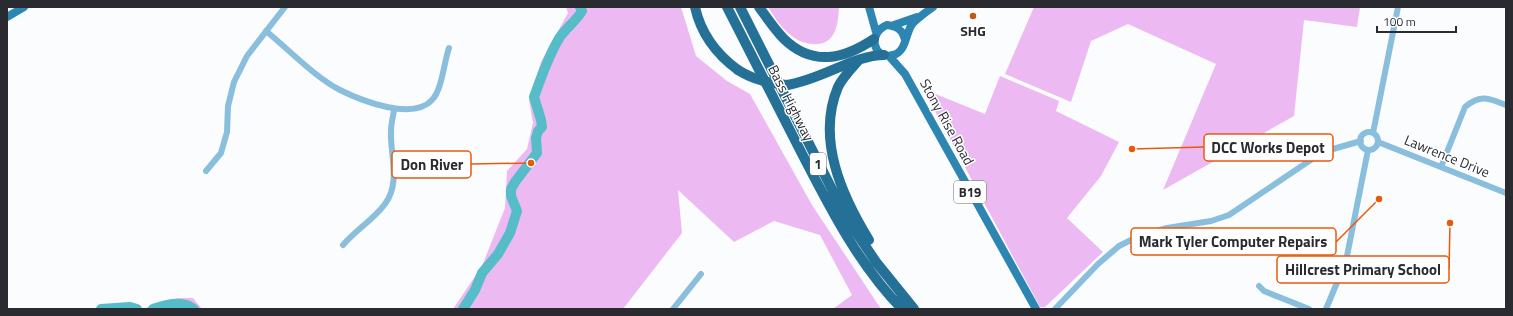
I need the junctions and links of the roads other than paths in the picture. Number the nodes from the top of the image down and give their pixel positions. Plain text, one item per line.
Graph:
1 (24, 7) edge
2 (285, 7) edge
3 (695, 7) edge
4 (727, 7) edge
5 (740, 7) edge
6 (759, 7) edge
7 (869, 7) edge
8 (932, 7) edge
9 (1398, 7) edge
10 (924, 14) junction
11 (7, 17) edge
12 (890, 25) junction
13 (266, 31) junction
14 (875, 35) junction
15 (905, 40) junction
16 (449, 48) dead end
17 (902, 50) junction
18 (886, 55) junction
19 (859, 60) junction
20 (905, 74) junction
21 (1506, 105) edge
22 (394, 110) junction
23 (1373, 133) junction
24 (1361, 141) junction
25 (1378, 142) junction
26 (1368, 150) junction
27 (1441, 167) junction
28 (206, 171) dead end
29 (1506, 193) edge
30 (344, 245) dead end
31 (700, 274) dead end
32 (1259, 286) dead end
33 (674, 309) edge
34 (902, 309) edge
35 (914, 309) edge
36 (1036, 309) edge
37 (1055, 309) edge
38 (1309, 309) edge
39 (1326, 309) edge

1 - 11 main road
2 - 13 street
3 - 19 highway, bridge
4 - 34 highway, Bass Highway / 1
5 - 35 highway, Bass Highway / 1
6 - 14 highway
7 - 12 main road, B19
7 - 14 main road, B19
8 - 10 main road
9 - 23 street
10 - 12 main road
10 - 15 main road
12 - 14 main road
12 - 15 main road, B19
13 - 22 street
13 - 28 street
14 - 18 main road, B19
15 - 17 main road, B19
16 - 22 street
17 - 18 main road
17 - 20 main road, Stony Rise Road / B19
18 - 19 highway
18 - 20 main road, Stony Rise Road / B19
19 - 35 highway
20 - 36 main road, Stony Rise Road / B19
21 - 27 street
22 - 30 street
23 - 24 street
23 - 25 street
24 - 26 street
24 - 37 street
25 - 26 street
25 - 27 street, Lawrence Drive
26 - 39 street
27 - 29 street, Lawrence Drive
31 - 33 street
32 - 38 street

